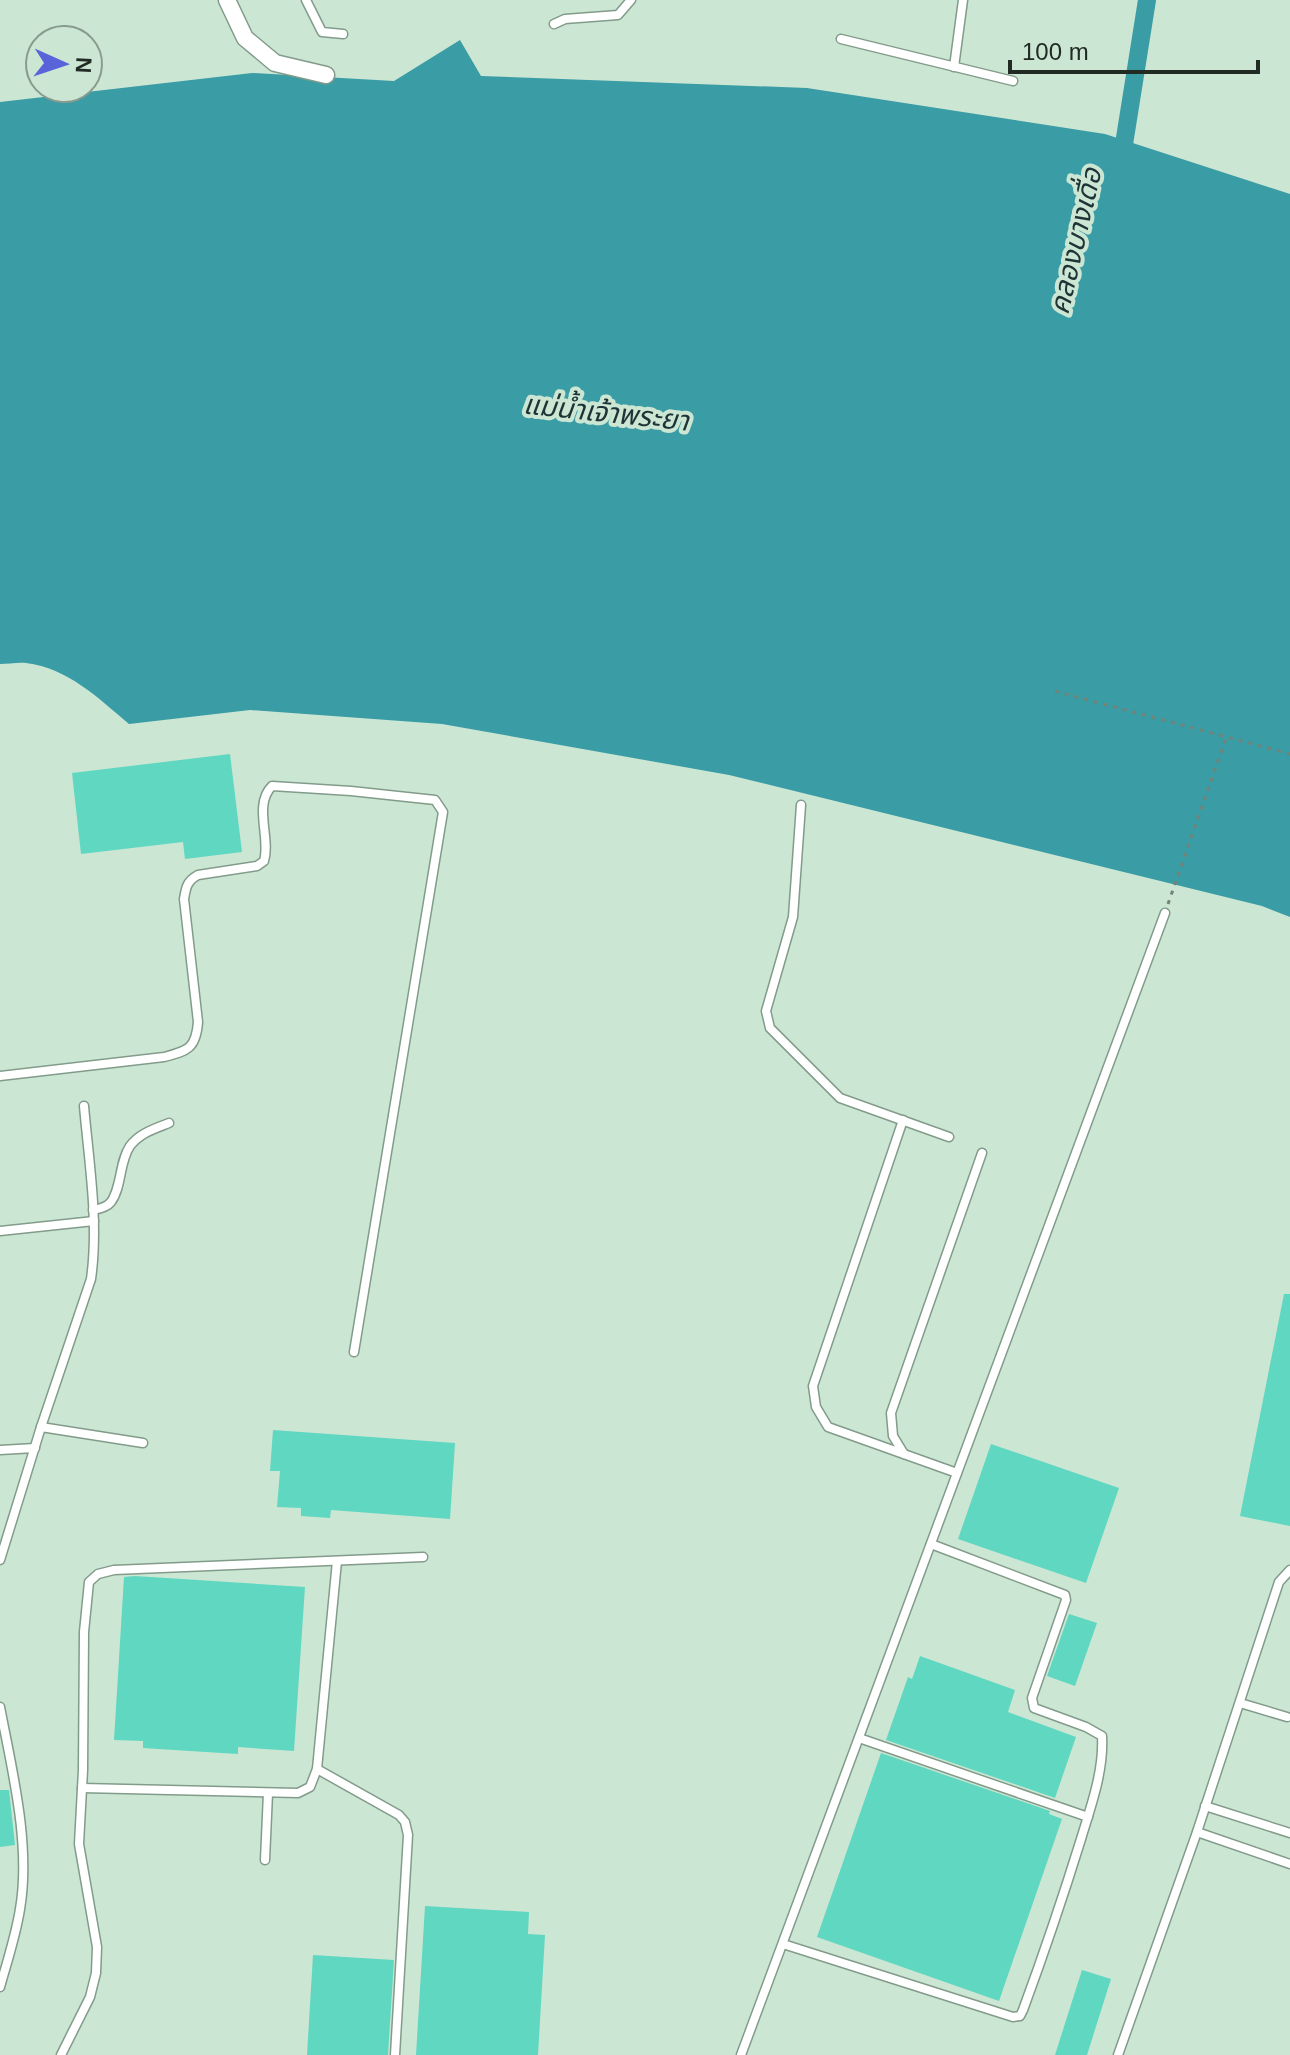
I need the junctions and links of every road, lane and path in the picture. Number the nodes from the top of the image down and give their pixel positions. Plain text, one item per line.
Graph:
1 (227, 0) edge
2 (306, 0) edge
3 (631, 0) edge
4 (963, 0) edge
5 (554, 24) dead end
6 (343, 34) dead end
7 (841, 39) dead end
8 (954, 67) junction
9 (326, 75) dead end
10 (1013, 81) dead end
11 (1055, 691) dead end
12 (1226, 738) junction
13 (1290, 754) edge
14 (801, 805) dead end
15 (1165, 913) joint
16 (0, 1076) edge
17 (84, 1106) dead end
18 (903, 1120) junction
19 (169, 1123) dead end
20 (949, 1137) dead end
21 (982, 1153) dead end
22 (93, 1210) junction
23 (94, 1221) junction
24 (0, 1231) edge
25 (354, 1352) dead end
26 (41, 1427) junction
27 (143, 1443) dead end
28 (35, 1448) junction
29 (0, 1450) edge
30 (904, 1454) junction
31 (957, 1473) junction
32 (931, 1544) junction
33 (423, 1557) dead end
34 (0, 1560) edge
35 (337, 1561) junction
36 (1290, 1570) edge
37 (1240, 1703) junction
38 (0, 1707) edge
39 (1287, 1717) dead end
40 (859, 1738) junction
41 (317, 1769) junction
42 (82, 1788) junction
43 (268, 1793) junction
44 (1205, 1806) junction
45 (1088, 1817) junction
46 (1197, 1832) junction
47 (1290, 1833) edge
48 (265, 1860) dead end
49 (1290, 1864) edge
50 (783, 1944) junction
51 (0, 1987) edge
52 (61, 2055) edge
53 (395, 2055) edge
54 (741, 2055) edge
55 (1118, 2055) edge

1 - 9 street
2 - 6 lane
3 - 5 lane
4 - 8 lane
7 - 8 lane
8 - 10 lane
11 - 12 path
12 - 13 path
12 - 15 path
14 - 18 lane
15 - 31 lane
16 - 25 lane
17 - 22 lane
18 - 20 lane
18 - 30 lane
19 - 22 lane
21 - 30 lane
22 - 23 lane
23 - 24 lane
23 - 26 lane
26 - 27 lane
26 - 28 lane
28 - 29 lane
28 - 34 lane
30 - 31 lane
31 - 32 lane
32 - 40 lane
32 - 45 lane
33 - 35 lane
35 - 41 lane
35 - 42 lane
36 - 37 lane
37 - 39 lane
37 - 44 lane
38 - 51 lane
40 - 45 lane
40 - 50 lane
41 - 43 lane
41 - 53 lane
42 - 43 lane
42 - 52 lane
43 - 48 lane
44 - 46 lane
44 - 47 lane
45 - 50 lane
46 - 49 lane
46 - 55 lane
50 - 54 lane

